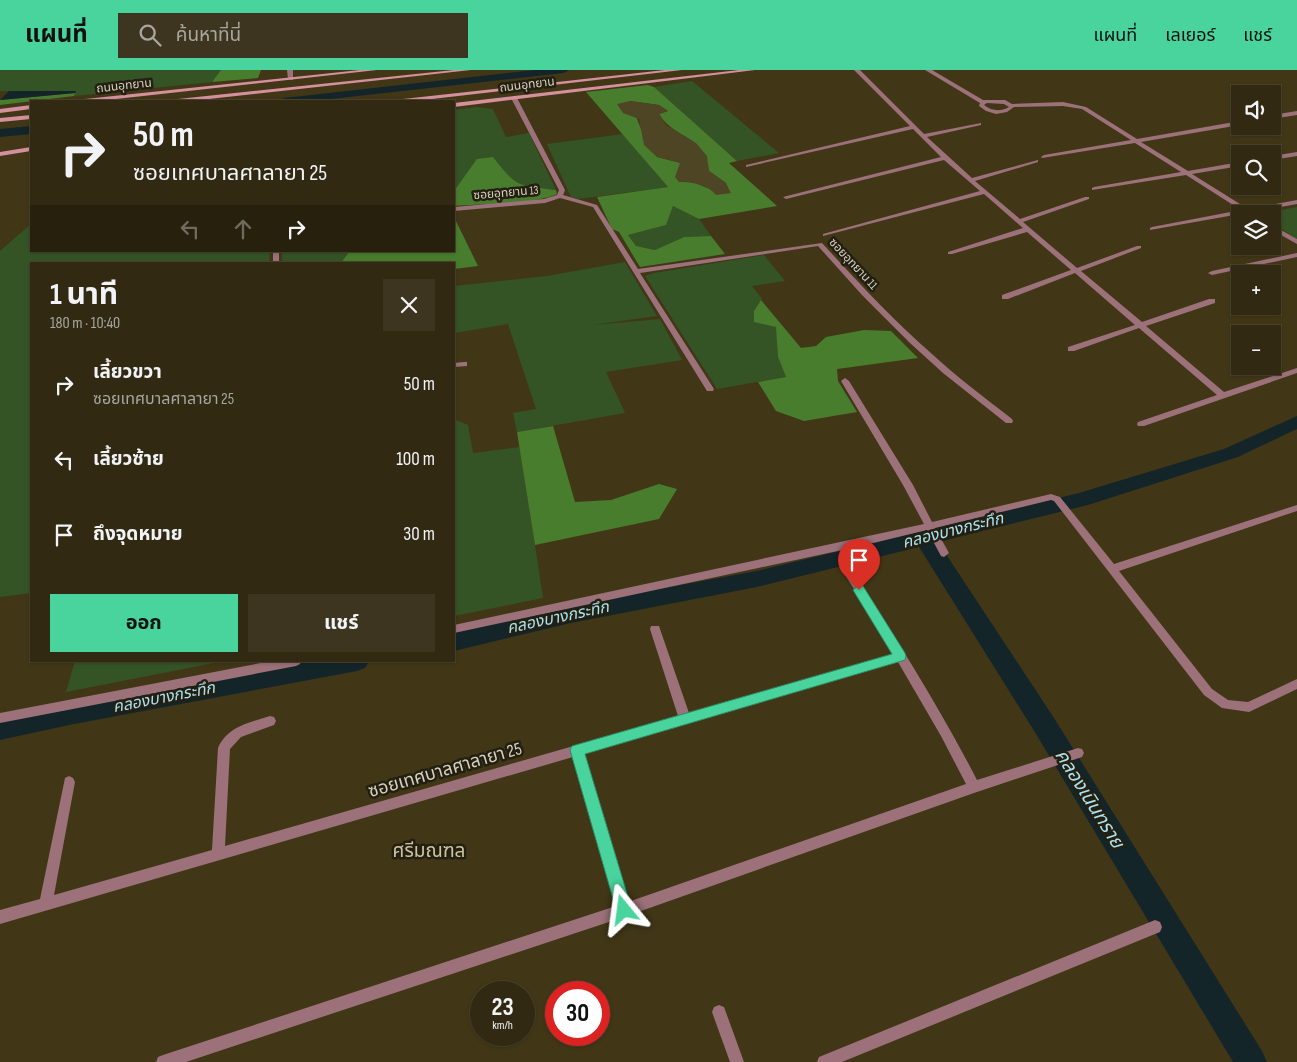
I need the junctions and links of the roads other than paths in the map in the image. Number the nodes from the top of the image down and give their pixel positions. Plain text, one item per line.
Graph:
1 (290, 70) edge
2 (374, 70) edge
3 (424, 70) edge
4 (468, 70) edge
5 (679, 70) edge
6 (752, 70) edge
7 (857, 70) edge
8 (928, 70) edge
9 (291, 79) junction
10 (314, 87) junction
11 (514, 98) junction
12 (94, 100) edge
13 (188, 100) edge
14 (413, 100) edge
15 (982, 102) junction
16 (455, 105) edge
17 (1011, 106) junction
18 (30, 107) edge
19 (0, 111) edge
20 (1297, 113) edge
21 (1281, 116) edge
22 (30, 117) edge
23 (0, 120) edge
24 (979, 124) dead end
25 (1231, 125) edge
26 (915, 127) junction
27 (924, 136) junction
28 (1136, 141) junction
29 (30, 143) edge
30 (0, 147) edge
31 (30, 149) edge
32 (0, 154) edge
33 (30, 154) edge
34 (1297, 154) edge
35 (1044, 156) dead end
36 (1281, 157) edge
37 (0, 158) edge
38 (945, 158) junction
39 (1036, 161) dead end
40 (748, 166) dead end
41 (1231, 166) edge
42 (1187, 173) junction
43 (971, 180) junction
44 (1094, 189) dead end
45 (985, 192) junction
46 (560, 196) junction
47 (786, 197) dead end
48 (1087, 198) dead end
49 (1297, 202) edge
50 (1238, 205) edge
51 (1281, 205) edge
52 (455, 209) edge
53 (1231, 215) edge
54 (1018, 221) junction
55 (1028, 229) junction
56 (1152, 229) dead end
57 (1281, 232) edge
58 (825, 235) dead end
59 (1297, 242) edge
60 (1139, 247) dead end
61 (950, 253) dead end
62 (1297, 255) edge
63 (1076, 270) junction
64 (637, 271) junction
65 (1212, 273) dead end
66 (1005, 297) dead end
67 (1212, 300) dead end
68 (1140, 325) junction
69 (1071, 349) dead end
70 (464, 364) dead end
71 (455, 365) edge
72 (1297, 370) edge
73 (845, 380) dead end
74 (710, 389) dead end
75 (1223, 396) junction
76 (1009, 421) dead end
77 (1141, 424) dead end
78 (1297, 508) edge
79 (930, 528) junction
80 (944, 553) dead end
81 (1112, 569) junction
82 (849, 573) dead end
83 (455, 629) edge
84 (655, 629) dead end
85 (900, 656) junction
86 (291, 662) edge
87 (1297, 684) edge
88 (0, 718) edge
89 (684, 719) junction
90 (270, 721) dead end
91 (577, 750) junction
92 (1075, 754) dead end
93 (69, 782) dead end
94 (974, 787) junction
95 (218, 854) junction
96 (46, 903) junction
97 (624, 910) junction
98 (0, 916) edge
99 (1155, 927) dead end
100 (719, 1012) dead end
101 (163, 1062) edge
102 (738, 1062) edge
103 (824, 1062) edge

1 - 9 street
2 - 9 main road, ถนนอุทยาน
3 - 10 main road
4 - 10 main road
5 - 14 main road, ถนนอุทยาน
6 - 11 main road, ถนนอุทยาน
7 - 26 street
8 - 15 street
9 - 12 main road, ถนนอุทยาน
10 - 13 main road
11 - 16 main road, ถนนอุทยาน
11 - 46 street
15 - 17 street
15 - 17 street
17 - 28 street
18 - 19 main road
20 - 21 street
22 - 23 main road
24 - 27 street
25 - 28 street
26 - 27 street
26 - 40 street
27 - 38 street
28 - 35 street
28 - 42 street
29 - 30 main road
31 - 32 main road
33 - 37 main road
34 - 36 street
38 - 43 street
38 - 47 street
39 - 43 street
41 - 42 street
42 - 44 street
42 - 50 street
43 - 45 street
45 - 54 street
45 - 58 street
46 - 52 street, ซอยอุทยาน 13
46 - 64 street
48 - 54 street
49 - 51 street
53 - 56 street
54 - 55 street
55 - 61 street
55 - 63 street
57 - 59 street
60 - 63 street
62 - 65 street
63 - 66 street
63 - 68 street
64 - 74 street
64 - 76 street, ซอยอุทยาน 11
67 - 68 street
68 - 69 street
68 - 75 street
70 - 71 street
72 - 75 street
73 - 79 street
75 - 77 street
78 - 81 street
79 - 80 street
79 - 81 street
79 - 83 street
81 - 87 street
82 - 85 street
84 - 89 street
85 - 89 street, ซอยเทศบาลศาลายา 25
85 - 94 street
86 - 88 street
89 - 91 street, ซอยเทศบาลศาลายา 25
90 - 95 street
91 - 95 street, ซอยเทศบาลศาลายา 25
91 - 97 street
92 - 94 street
93 - 96 street
94 - 97 street
95 - 96 street, ซอยเทศบาลศาลายา 25
96 - 98 street, ซอยเทศบาลศาลายา 25
97 - 101 street
99 - 103 street
100 - 102 street

